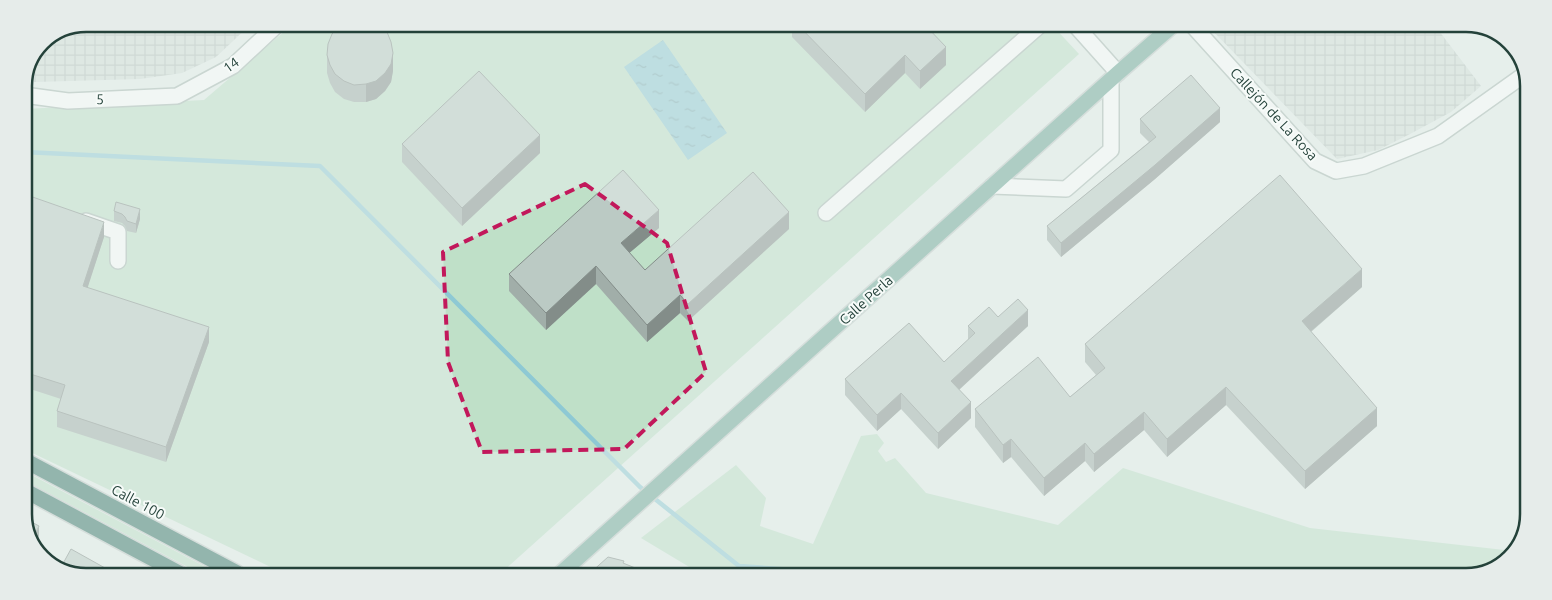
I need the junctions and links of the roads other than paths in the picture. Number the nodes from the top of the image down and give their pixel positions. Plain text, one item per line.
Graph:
1 (268, 33) edge
2 (1031, 33) edge
3 (1081, 33) edge
4 (1164, 33) edge
5 (1199, 33) edge
6 (1115, 76) junction
7 (1518, 79) edge
8 (33, 96) edge
9 (177, 96) joint
10 (992, 186) junction
11 (826, 213) dead end
12 (71, 216) edge
13 (118, 261) dead end
14 (33, 465) edge
15 (33, 495) edge
16 (166, 568) edge
17 (228, 568) edge
18 (567, 568) edge

1 - 9 street, 14
2 - 11 street
3 - 6 street
4 - 6 main road, Calle Perla
5 - 7 street, Callejón de La Rosa
6 - 10 main road, Calle Perla
6 - 10 street
8 - 9 street, 5
10 - 18 main road, Calle Perla
12 - 13 street
14 - 17 highway, Calle 100
15 - 16 highway

